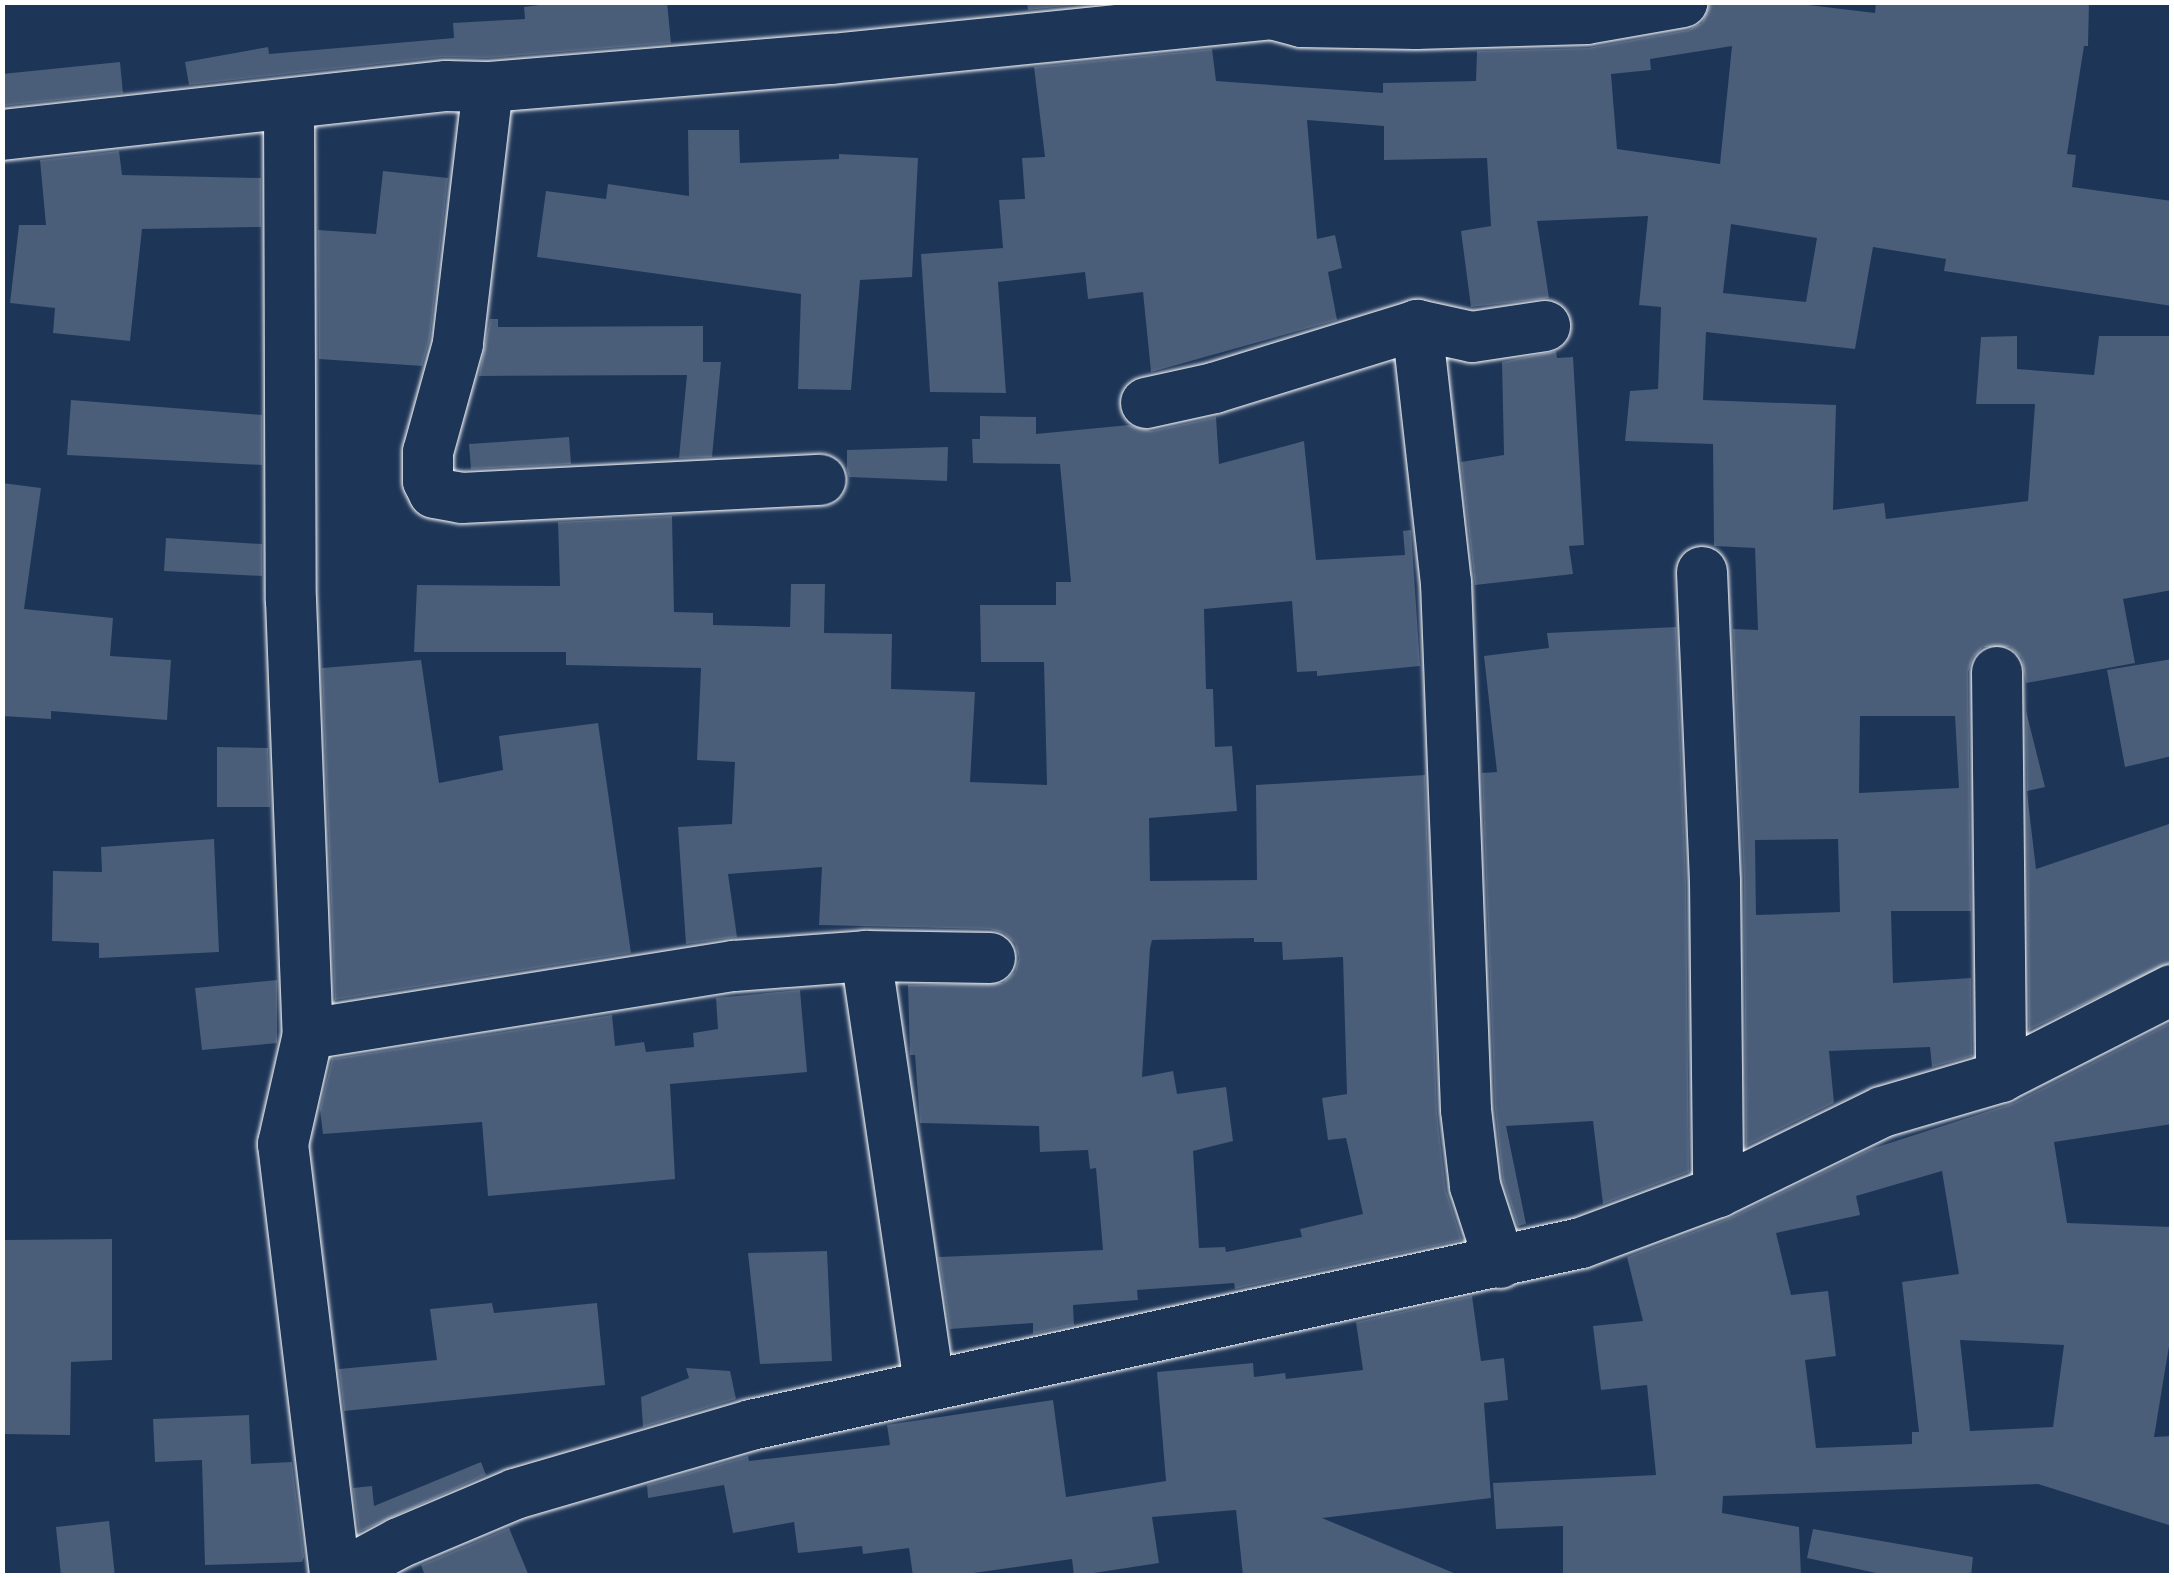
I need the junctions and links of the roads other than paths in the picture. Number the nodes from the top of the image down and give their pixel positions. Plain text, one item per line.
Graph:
1 (1667, 4) edge
2 (1271, 8) edge
3 (488, 87) junction
4 (289, 104) junction
5 (2, 135) edge
6 (1417, 325) junction
7 (1544, 326) dead end
8 (1146, 403) dead end
9 (821, 480) dead end
10 (1702, 572) dead end
11 (1997, 672) dead end
12 (866, 956) junction
13 (990, 958) dead end
14 (2172, 990) edge
15 (308, 1034) junction
16 (2001, 1077) junction
17 (1718, 1192) junction
18 (1500, 1263) junction
19 (929, 1384) junction
20 (336, 1576) edge

1 - 2 street
2 - 3 street
3 - 4 street
3 - 9 street
4 - 5 street
4 - 15 street
6 - 7 street
6 - 8 street
6 - 18 street
10 - 17 street
11 - 16 street
12 - 13 street
12 - 15 street
12 - 19 street
14 - 16 street
15 - 20 street
16 - 17 street
17 - 18 street
18 - 19 street
19 - 20 street

